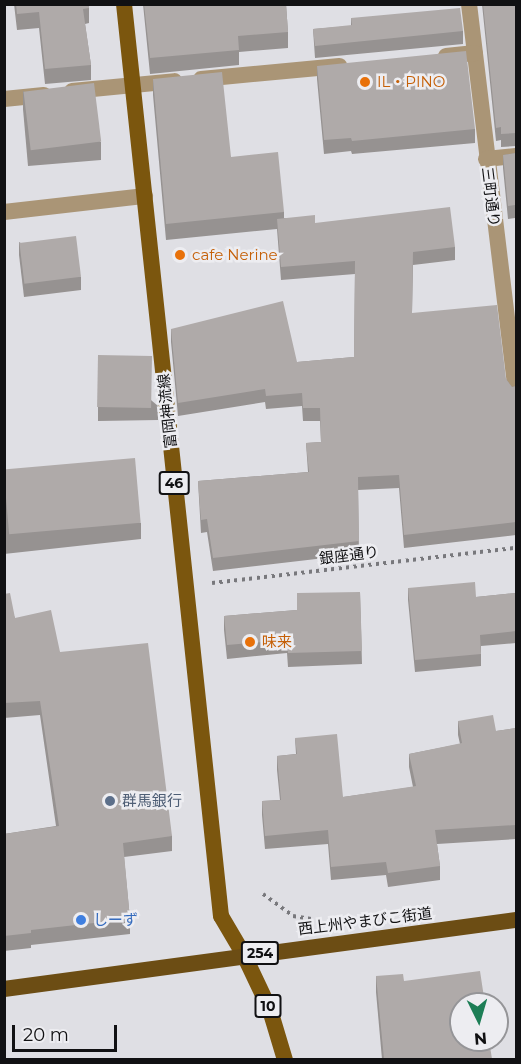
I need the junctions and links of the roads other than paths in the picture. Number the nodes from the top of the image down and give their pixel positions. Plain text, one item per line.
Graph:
1 (124, 4) edge
2 (469, 4) edge
3 (475, 53) junction
4 (428, 58) edge
5 (357, 64) edge
6 (134, 85) junction
7 (4, 99) edge
8 (516, 156) edge
9 (486, 159) junction
10 (145, 196) junction
11 (4, 212) edge
12 (516, 390) edge
13 (516, 920) edge
14 (244, 955) junction
15 (4, 989) edge
16 (285, 1059) edge

1 - 6 main road, 富岡神流線 / 46
2 - 3 street, 三町通り
3 - 4 street
3 - 9 street, 三町通り
5 - 6 street
6 - 7 street
6 - 10 main road, 富岡神流線 / 46
8 - 9 street
9 - 12 street, 三町通り
10 - 11 street
10 - 14 main road, 富岡神流線 / 46
13 - 14 highway, 西上州やまびこ街道 / 254
14 - 15 highway, 西上州やまびこ街道 / 254
14 - 16 main road, 10

